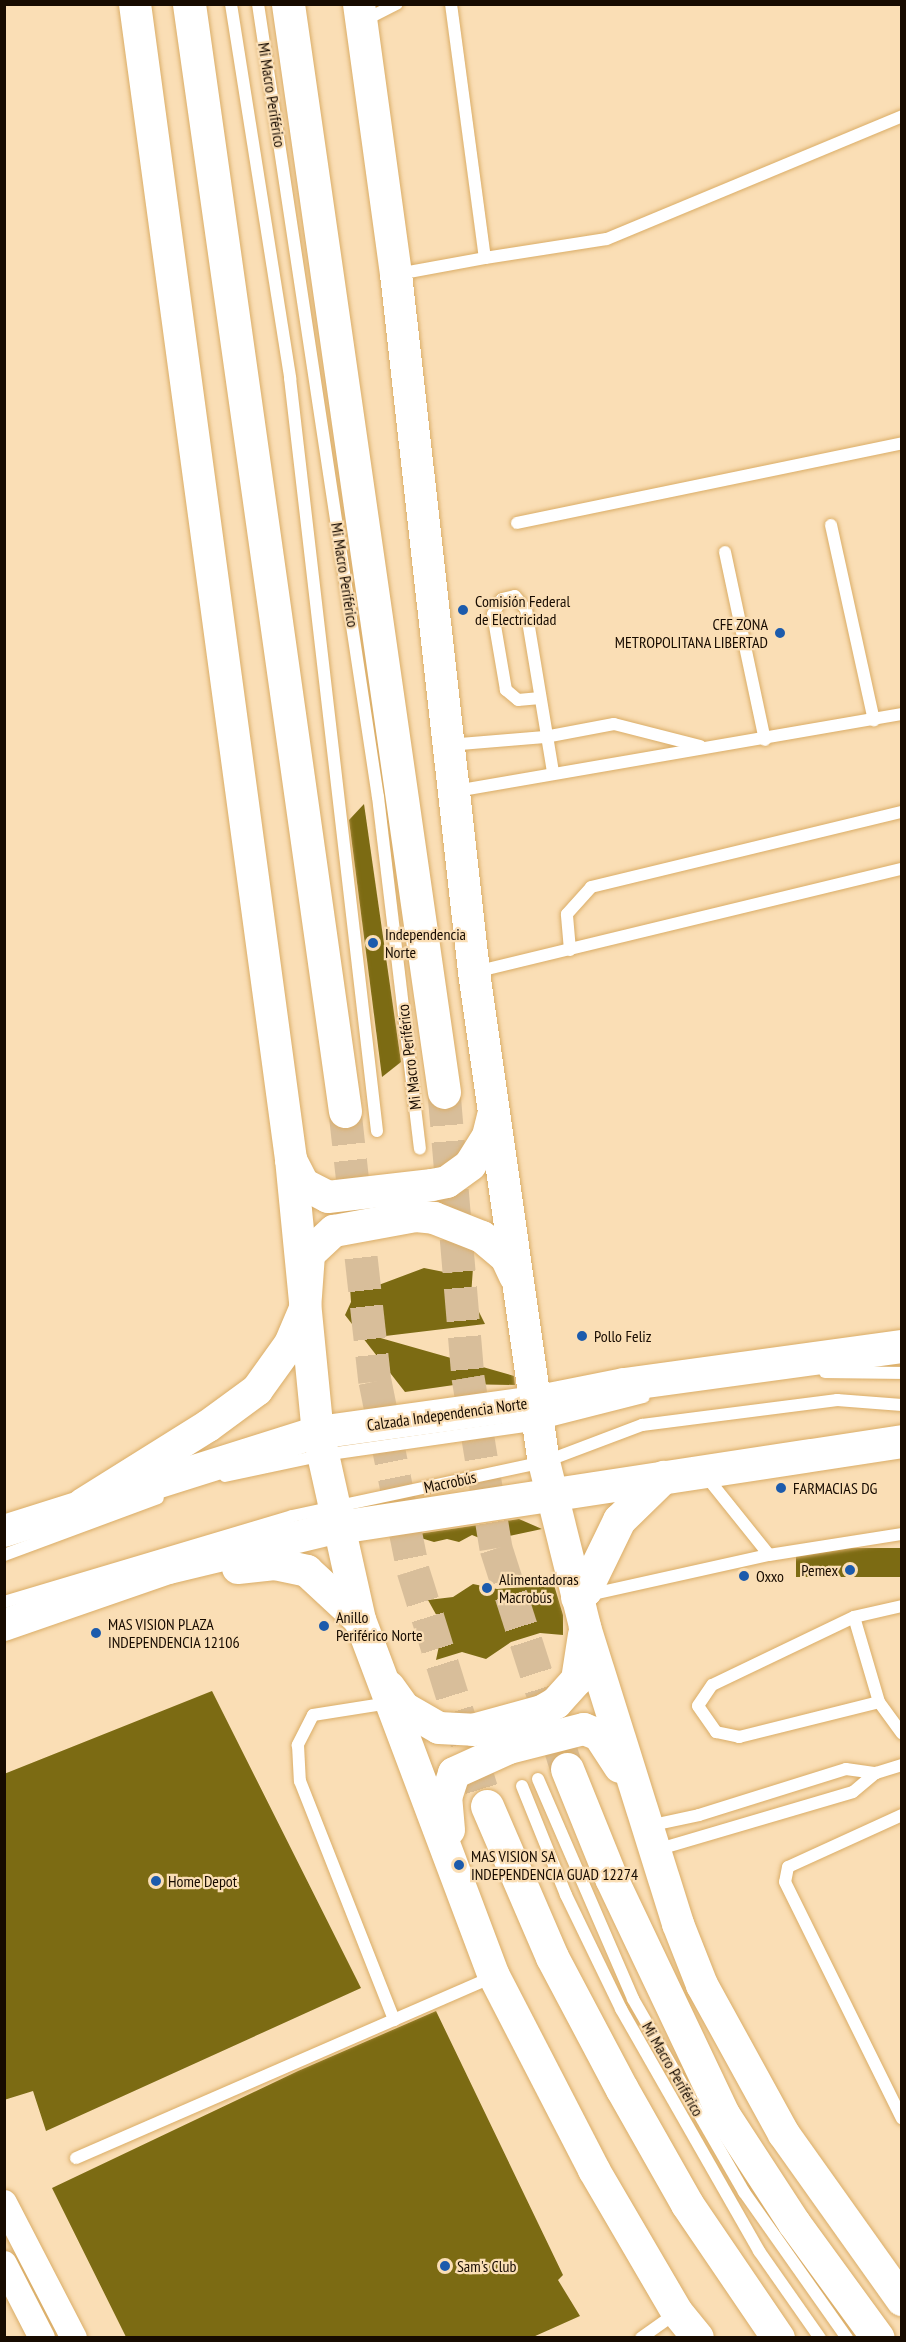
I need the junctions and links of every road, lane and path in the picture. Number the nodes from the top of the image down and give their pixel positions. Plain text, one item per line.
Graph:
1 (135, 4) edge
2 (189, 4) edge
3 (231, 4) edge
4 (258, 4) edge
5 (288, 4) edge
6 (397, 4) edge
7 (452, 4) edge
8 (360, 13) edge
9 (902, 116) edge
10 (485, 258) junction
11 (396, 274) junction
12 (902, 443) edge
13 (517, 523) dead end
14 (831, 525) dead end
15 (726, 552) dead end
16 (540, 698) junction
17 (902, 714) edge
18 (874, 720) junction
19 (545, 737) junction
20 (765, 740) junction
21 (448, 745) junction
22 (707, 748) junction
23 (553, 772) junction
24 (454, 792) junction
25 (902, 812) edge
26 (902, 869) edge
27 (570, 950) junction
28 (474, 972) junction
29 (444, 1092) tunnel mouth
30 (345, 1111) tunnel mouth
31 (494, 1113) junction
32 (377, 1131) dead end
33 (420, 1148) dead end
34 (291, 1159) junction
35 (519, 1286) junction
36 (305, 1309) junction
37 (902, 1346) edge
38 (902, 1373) edge
39 (810, 1374) dead end
40 (660, 1395) dead end
41 (902, 1405) edge
42 (535, 1413) junction
43 (902, 1441) edge
44 (320, 1444) junction
45 (544, 1462) junction
46 (702, 1472) junction
47 (663, 1477) junction
48 (553, 1493) junction
49 (82, 1504) junction
50 (337, 1517) junction
51 (4, 1531) edge
52 (902, 1534) edge
53 (4, 1555) edge
54 (769, 1555) junction
55 (169, 1568) junction
56 (4, 1602) edge
57 (902, 1606) edge
58 (581, 1612) junction
59 (854, 1617) junction
60 (360, 1620) junction
61 (4, 1625) edge
62 (384, 1689) junction
63 (879, 1702) junction
64 (902, 1734) edge
65 (902, 1766) edge
66 (876, 1773) junction
67 (553, 1774) joint
68 (522, 1786) dead end
69 (487, 1806) tunnel mouth
70 (902, 1815) edge
71 (649, 1828) junction
72 (454, 1865) junction
73 (494, 1976) junction
74 (394, 2020) junction
75 (902, 2119) edge
76 (76, 2158) dead end
77 (4, 2203) edge
78 (4, 2264) edge
79 (898, 2290) edge
80 (677, 2313) junction
81 (42, 2337) edge
82 (74, 2337) edge
83 (641, 2337) edge
84 (698, 2337) edge
85 (778, 2337) edge
86 (820, 2337) edge
87 (847, 2337) edge
88 (878, 2337) edge

1 - 34 street
2 - 30 main road
3 - 32 lane, Mi Macro Periférico
4 - 33 lane, Mi Macro Periférico
5 - 29 main road
6 - 8 lane
7 - 10 lane
8 - 11 street
9 - 10 lane
10 - 11 lane
11 - 21 street
12 - 13 lane
14 - 18 lane
15 - 20 lane
16 - 16 lane
16 - 19 lane
17 - 18 lane
18 - 20 lane
19 - 21 lane
19 - 22 lane
19 - 23 lane
20 - 22 lane
21 - 24 street
22 - 23 lane
23 - 24 lane
24 - 28 street
25 - 27 lane
26 - 27 lane
27 - 28 lane
28 - 31 street
31 - 34 street
31 - 35 street
34 - 36 street
35 - 36 street
35 - 42 street
36 - 44 street
36 - 49 street
37 - 42 main road, Calzada Independencia Norte
38 - 39 lane
40 - 42 lane
41 - 45 lane, Macrobús
42 - 44 main road, Calzada Independencia Norte
42 - 45 street
43 - 46 main road
44 - 49 street, Calzada Independencia Norte
44 - 50 street
44 - 53 lane
45 - 48 street
45 - 50 lane, Macrobús
46 - 47 main road
46 - 54 lane
47 - 48 main road
47 - 58 main road
48 - 50 main road
48 - 58 street
49 - 51 street, Calzada Independencia Norte
50 - 55 street
50 - 56 lane, Macrobús
50 - 60 street
52 - 54 lane
54 - 58 lane
55 - 60 street
55 - 61 street
57 - 59 lane
58 - 62 street
58 - 71 street
59 - 63 lane
59 - 63 lane
60 - 62 street
62 - 72 street
62 - 74 lane
63 - 64 lane
65 - 66 lane
66 - 71 lane
66 - 71 lane
67 - 87 lane, Mi Macro Periférico
67 - 88 main road
68 - 86 lane, Mi Macro Periférico
69 - 85 main road
70 - 75 lane
71 - 72 street
71 - 79 street
72 - 73 street
73 - 74 lane
73 - 80 street
74 - 76 lane
77 - 82 street
78 - 81 street
80 - 83 lane
80 - 84 street

